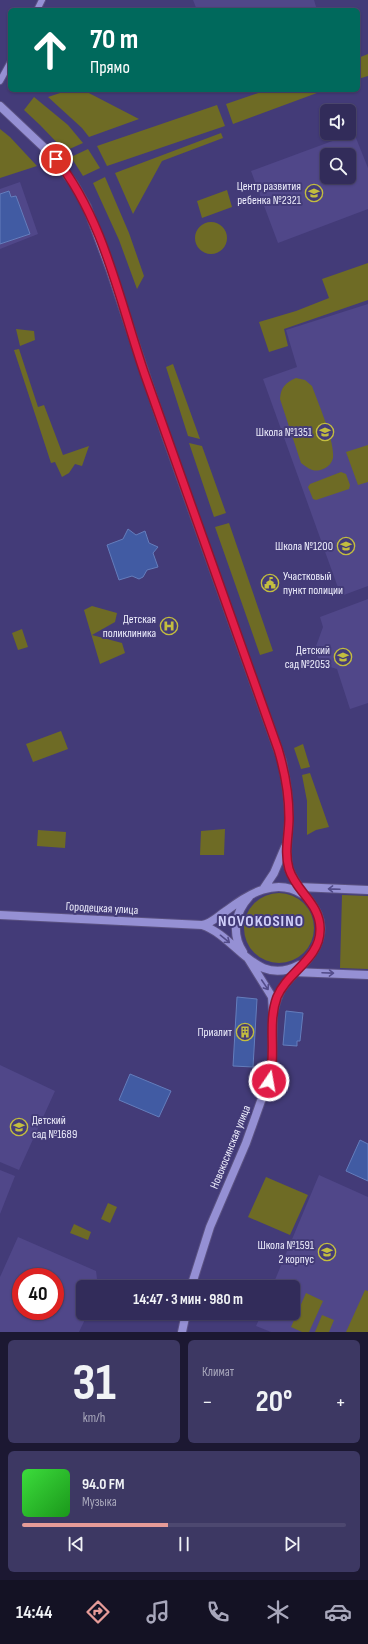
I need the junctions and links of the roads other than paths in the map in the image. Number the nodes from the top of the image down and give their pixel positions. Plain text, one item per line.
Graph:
1 (8, 67) edge
2 (0, 81) edge
3 (0, 106) edge
4 (288, 837) junction
5 (283, 886) junction
6 (299, 887) junction
7 (368, 890) edge
8 (259, 891) junction
9 (311, 902) junction
10 (0, 915) edge
11 (202, 925) junction
12 (247, 958) junction
13 (307, 959) junction
14 (281, 971) junction
15 (295, 972) junction
16 (368, 975) edge
17 (273, 1013) junction
18 (193, 1280) edge
19 (185, 1320) edge
20 (182, 1332) edge

1 - 2 street
3 - 4 street
4 - 6 street
4 - 8 street
5 - 6 street
5 - 8 street
5 - 9 street
7 -> 6 street
6 - 9 street
8 - 11 street
8 - 12 street
9 - 13 street
10 - 11 street, Городецкая улица
11 -> 12 street
12 - 14 street
12 -> 17 street
13 - 14 street
13 - 15 street
14 - 15 street
15 -> 16 street
15 - 17 street
17 - 18 street, Новокосинская улица
19 - 20 street

